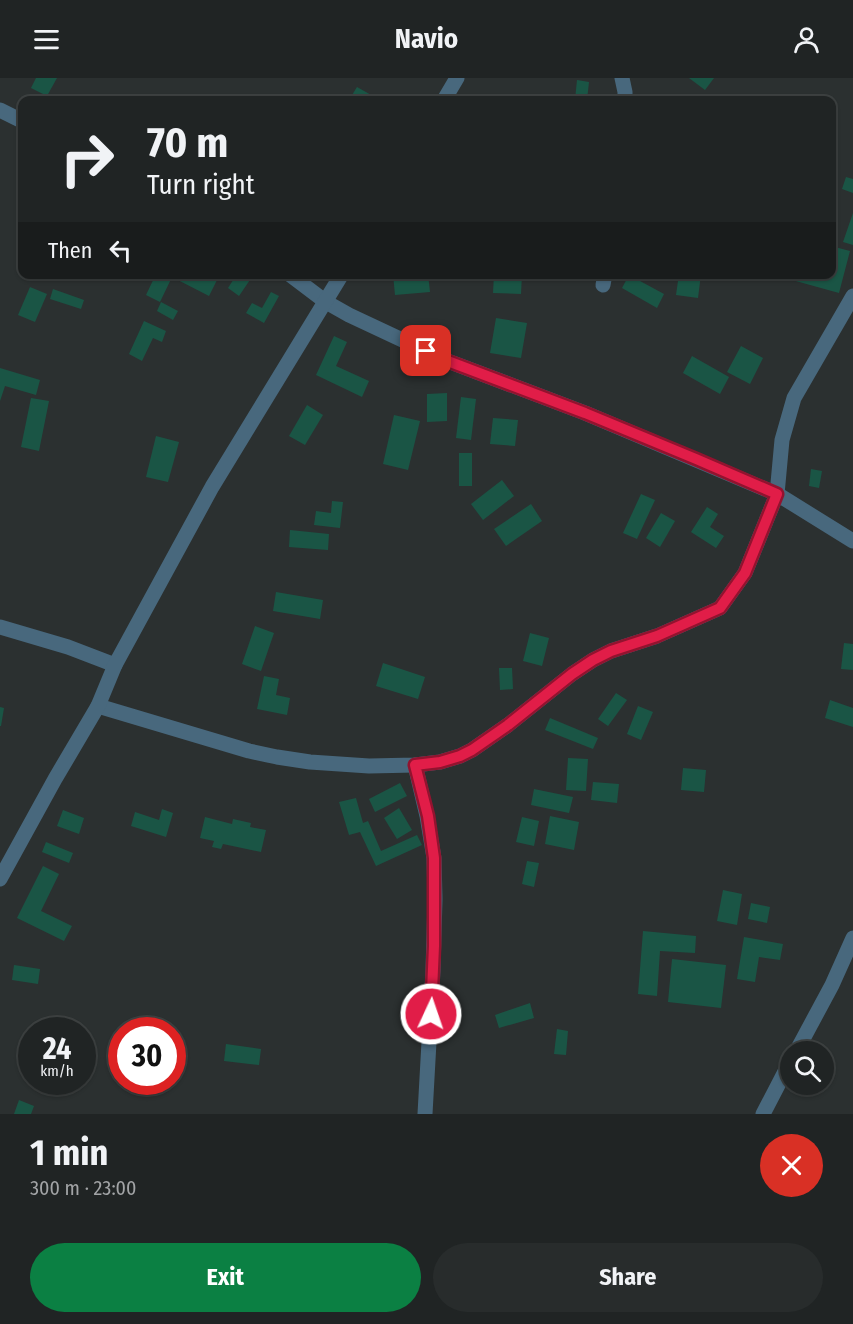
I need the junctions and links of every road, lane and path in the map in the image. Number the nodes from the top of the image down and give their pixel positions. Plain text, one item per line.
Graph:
1 (457, 78) edge
2 (622, 78) edge
3 (446, 96) edge
4 (625, 96) edge
5 (0, 110) edge
6 (18, 119) edge
7 (295, 279) edge
8 (339, 279) edge
9 (853, 296) edge
10 (326, 302) junction
11 (777, 494) junction
12 (853, 541) edge
13 (0, 627) edge
14 (115, 665) junction
15 (98, 706) junction
16 (415, 765) junction
17 (0, 879) edge
18 (853, 938) edge
19 (802, 1041) edge
20 (780, 1081) edge
21 (425, 1114) edge
22 (762, 1114) edge

1 - 3 street
2 - 4 street
5 - 6 street
7 - 10 street
8 - 10 street
9 - 11 street
10 - 11 street
10 - 14 street
11 - 12 street
11 - 16 street
13 - 14 street
14 - 15 street
15 - 16 street
15 - 17 street
16 - 21 street
18 - 19 street
20 - 22 street

